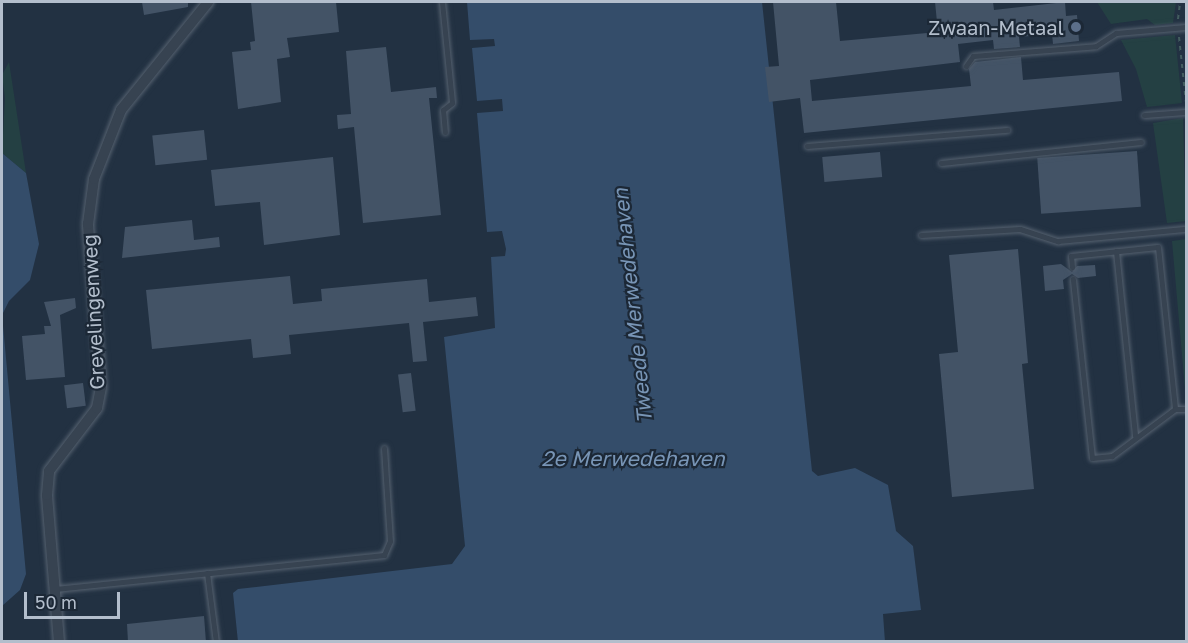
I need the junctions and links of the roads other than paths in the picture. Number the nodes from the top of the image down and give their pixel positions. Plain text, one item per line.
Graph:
1 (208, 2) edge
2 (442, 2) edge
3 (1186, 27) edge
4 (966, 66) dead end
5 (1186, 112) edge
6 (1144, 115) dead end
7 (1007, 130) dead end
8 (445, 132) dead end
9 (1141, 142) dead end
10 (807, 146) dead end
11 (940, 163) dead end
12 (1186, 229) edge
13 (921, 235) dead end
14 (1116, 251) junction
15 (1072, 267) dead end
16 (1073, 279) dead end
17 (1186, 409) edge
18 (1175, 410) junction
19 (1135, 436) junction
20 (384, 448) dead end
21 (207, 573) junction
22 (55, 590) junction
23 (59, 642) edge
24 (216, 642) edge

1 - 22 street, Grevelingenweg
2 - 8 lane
3 - 4 lane
5 - 6 lane
7 - 10 lane
9 - 11 lane
12 - 13 lane
14 - 15 lane
14 - 18 lane
14 - 19 lane
16 - 19 lane
17 - 18 lane
18 - 19 lane
20 - 21 lane
21 - 22 lane
21 - 24 lane
22 - 23 street, Grevelingenweg

